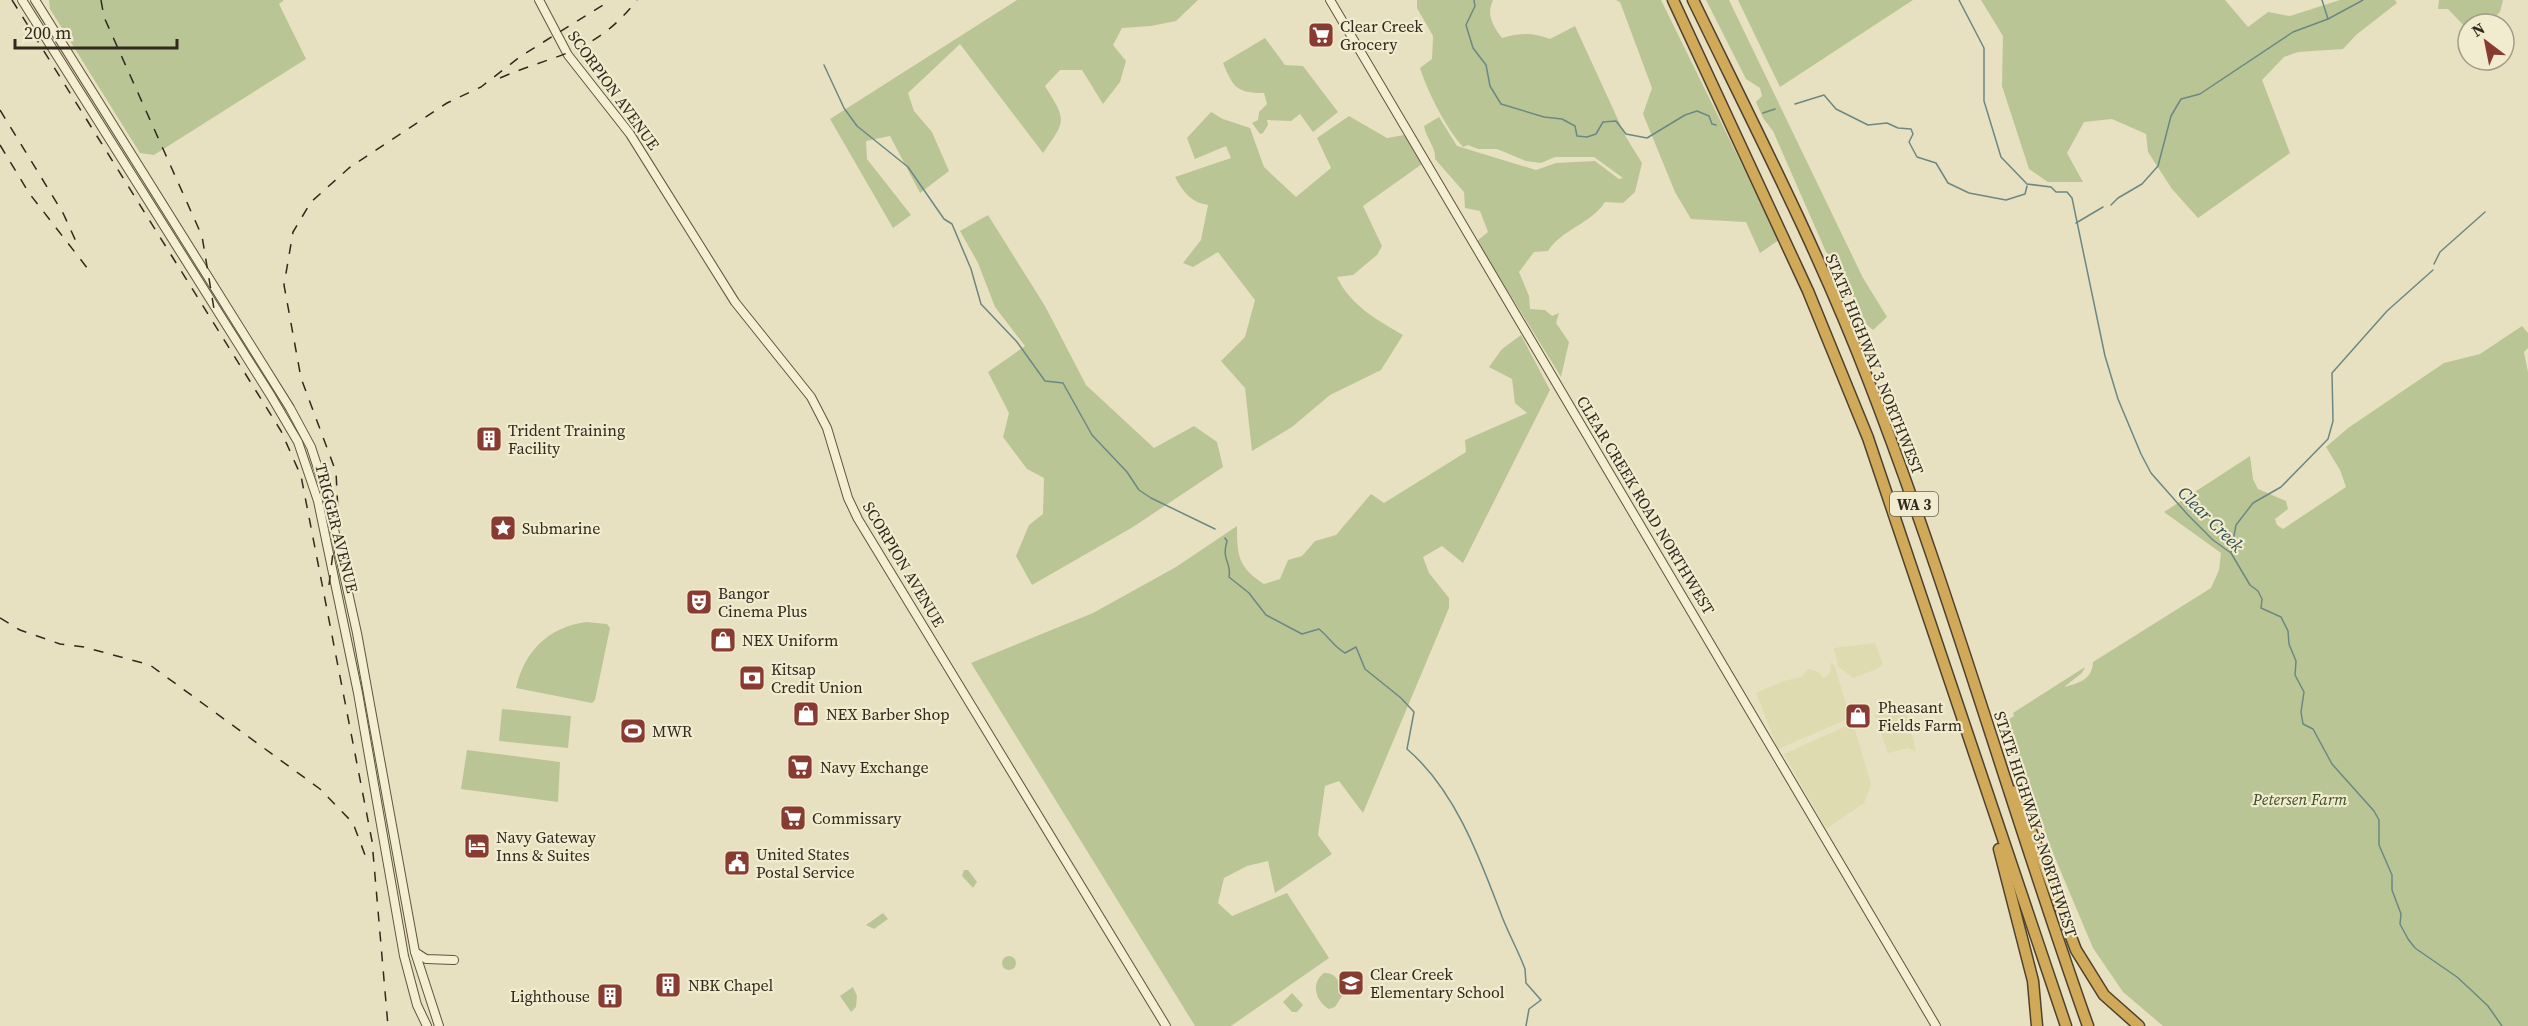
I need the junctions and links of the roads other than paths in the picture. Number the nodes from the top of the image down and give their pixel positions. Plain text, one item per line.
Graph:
1 (22, 0) edge
2 (34, 0) edge
3 (41, 0) edge
4 (539, 0) edge
5 (1330, 0) edge
6 (1672, 0) edge
7 (1693, 0) edge
8 (43, 12) junction
9 (1990, 732) junction
10 (1986, 788) junction
11 (415, 952) junction
12 (454, 960) dead end
13 (428, 1026) edge
14 (439, 1026) edge
15 (1166, 1026) edge
16 (1936, 1026) edge
17 (2037, 1026) edge
18 (2066, 1026) edge
19 (2088, 1026) edge
20 (2139, 1026) edge

1 - 13 main road, TRIGGER AVENUE
2 - 8 main road, TRIGGER AVENUE
3 - 8 main road
4 - 15 main road, SCORPION AVENUE
5 - 16 main road, CLEAR CREEK ROAD NORTHWEST
6 - 10 highway, STATE HIGHWAY 3 NORTHWEST / WA 3
7 - 9 highway, STATE HIGHWAY 3 NORTHWEST / WA 3
8 - 11 main road, TRIGGER AVENUE
9 - 19 highway, STATE HIGHWAY 3 NORTHWEST / WA 3
9 - 20 highway
10 - 17 highway
10 - 18 highway, STATE HIGHWAY 3 NORTHWEST / WA 3
11 - 12 main road
11 - 14 main road, TRIGGER AVENUE

